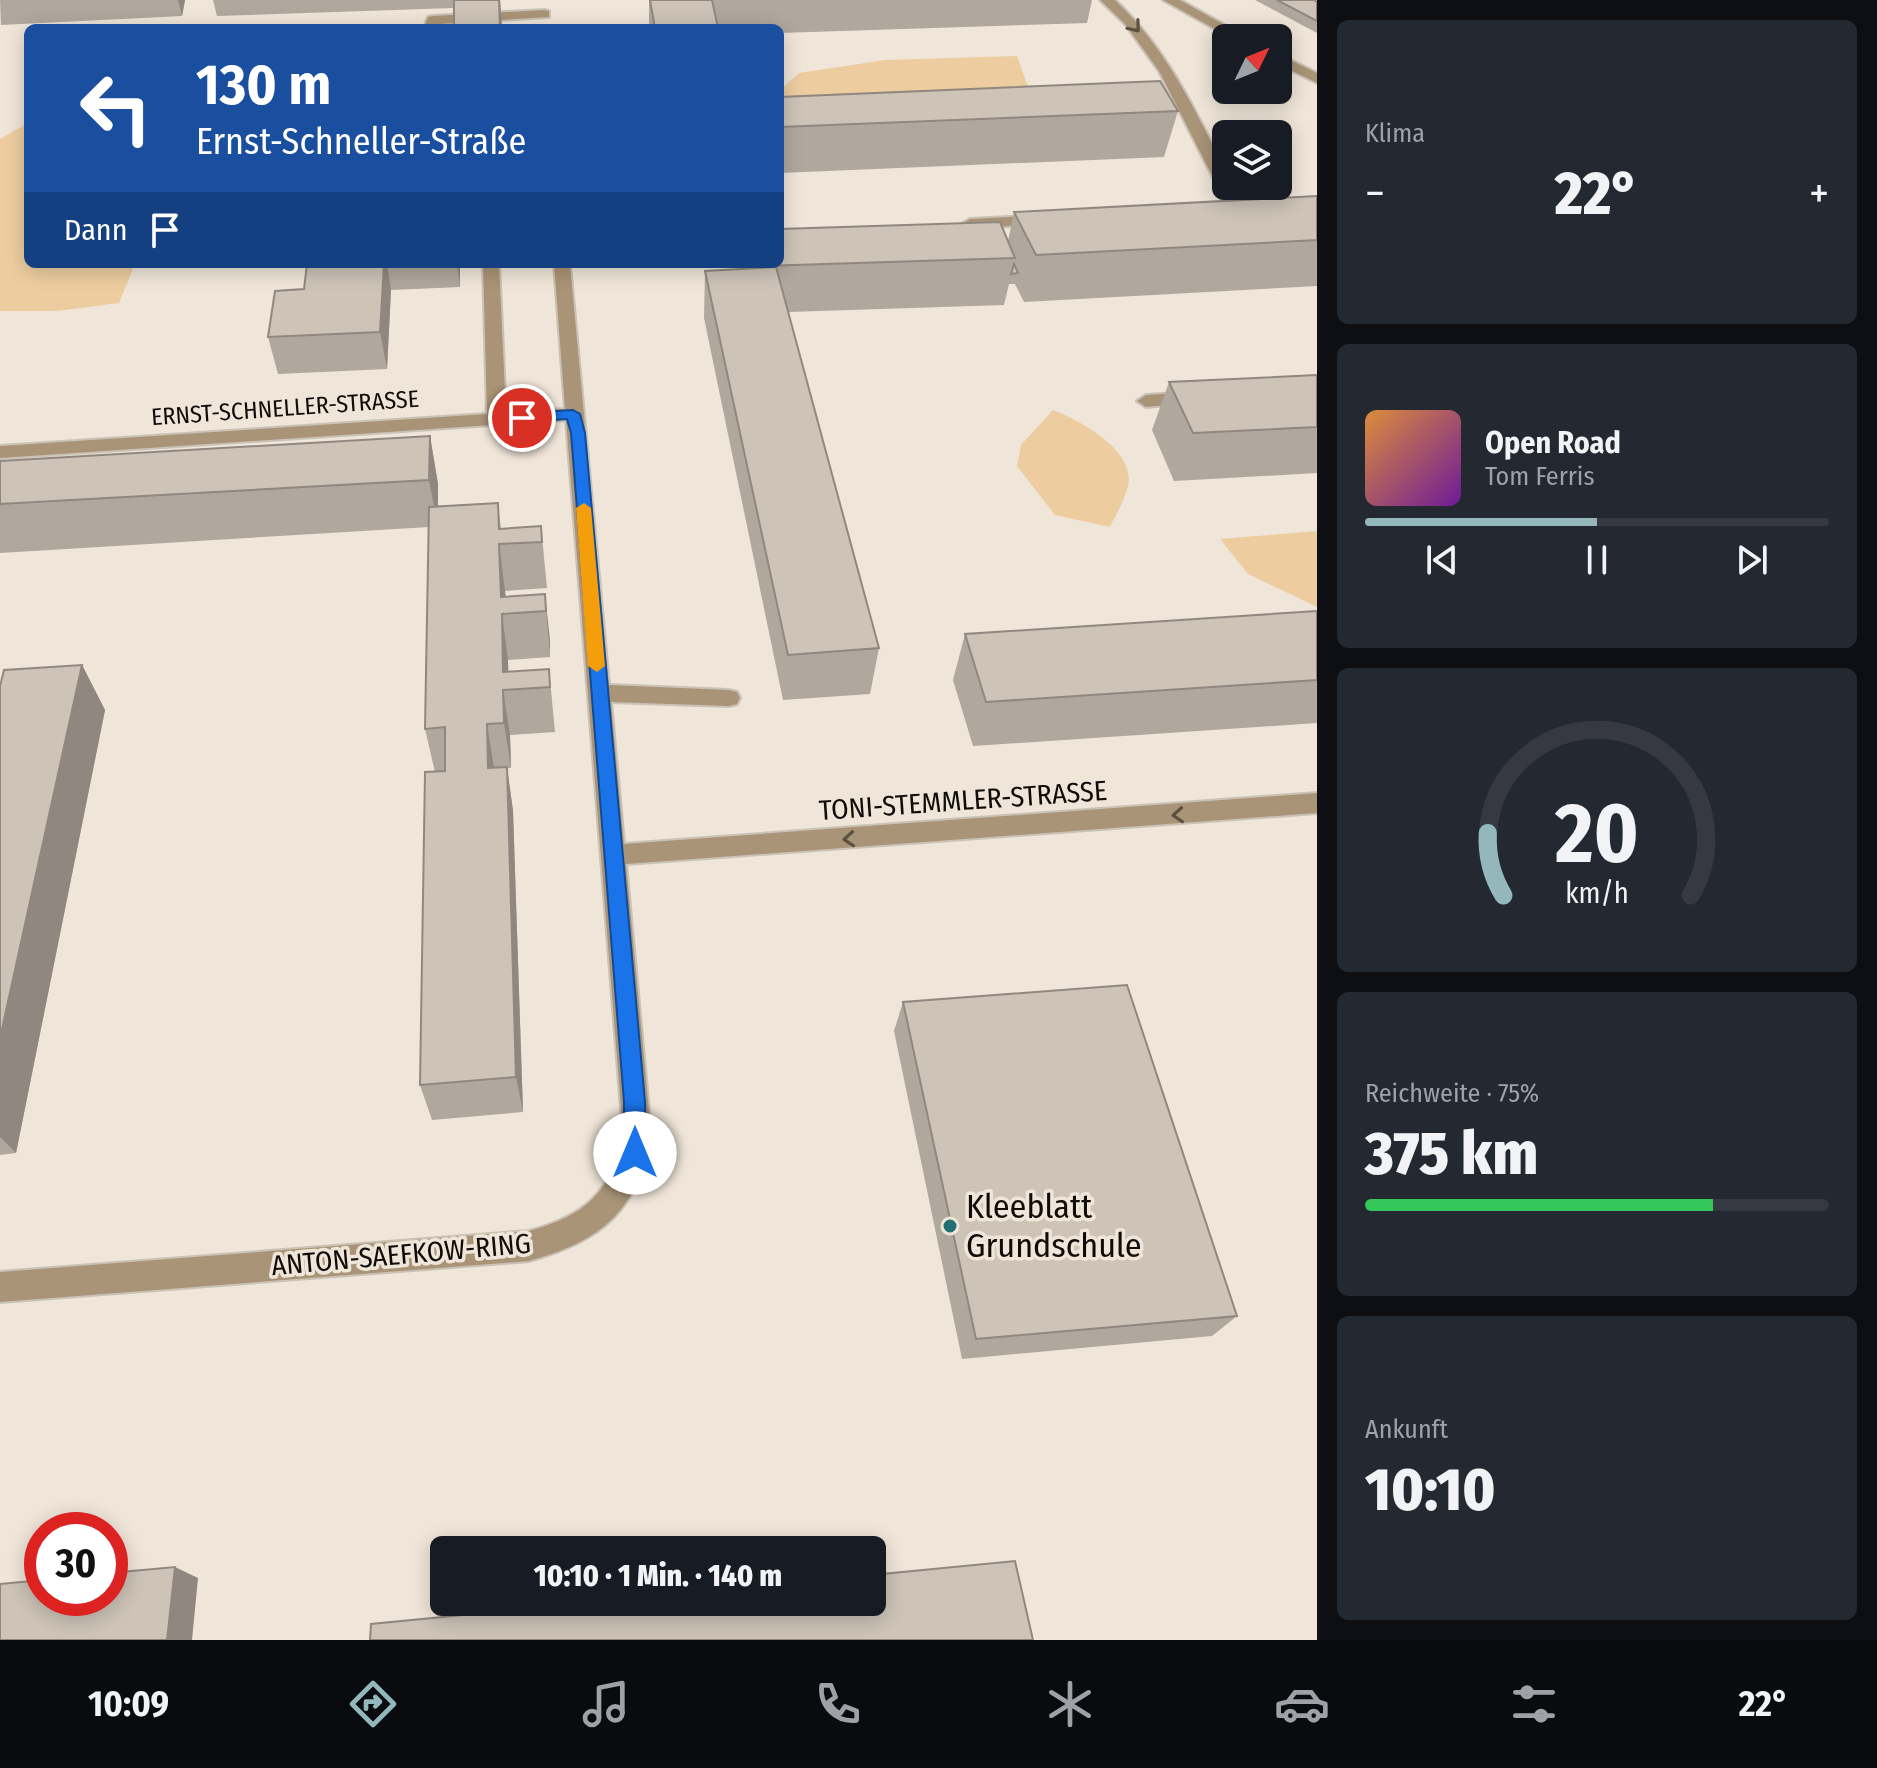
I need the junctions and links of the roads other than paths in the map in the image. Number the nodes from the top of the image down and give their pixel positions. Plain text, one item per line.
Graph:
1 (1107, 0) edge
2 (1170, 0) edge
3 (545, 14) edge
4 (432, 24) edge
5 (1215, 24) edge
6 (1292, 66) edge
7 (1317, 79) edge
8 (1237, 211) edge
9 (1055, 220) edge
10 (948, 225) edge
11 (491, 268) edge
12 (562, 268) edge
13 (1217, 397) edge
14 (1146, 401) dead end
15 (573, 414) junction
16 (497, 420) junction
17 (0, 452) edge
18 (599, 693) junction
19 (729, 698) dead end
20 (1317, 803) edge
21 (614, 855) junction
22 (0, 1287) edge

1 -> 8 street
2 - 5 street
3 - 4 street
6 - 7 street
9 - 10 street
11 - 16 street
12 - 15 street, ANTON-SAEFKOW-RING
13 - 14 street
15 - 16 street, ERNST-SCHNELLER-STRASSE
15 - 18 street, ANTON-SAEFKOW-RING
16 - 17 street, ERNST-SCHNELLER-STRASSE
18 - 19 street
18 - 21 street, ANTON-SAEFKOW-RING
20 -> 21 street, TONI-STEMMLER-STRASSE
21 - 22 street, ANTON-SAEFKOW-RING

